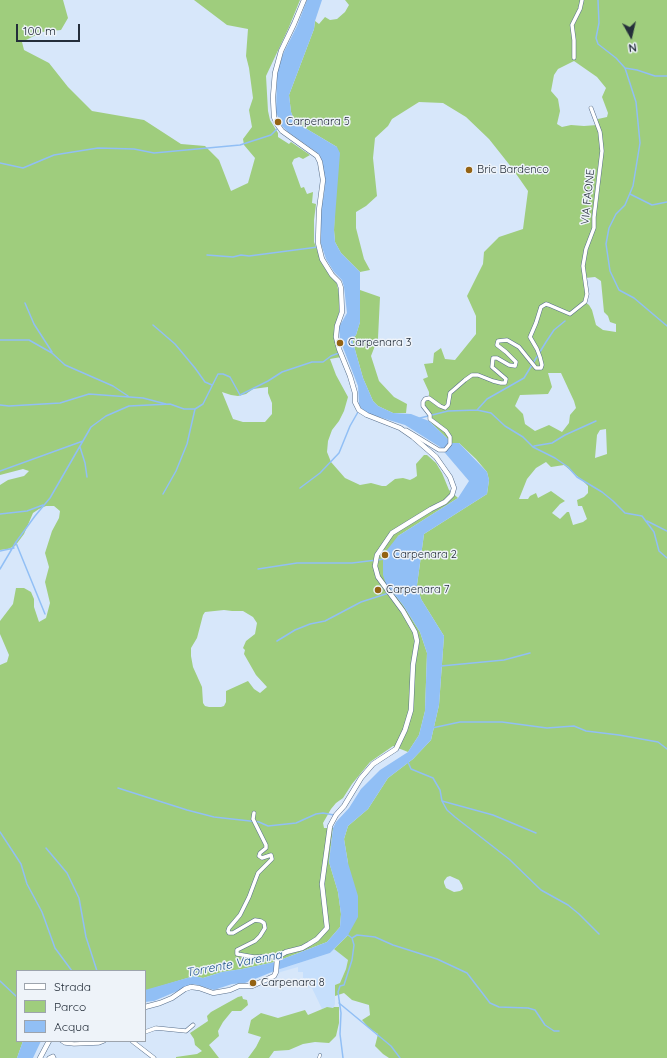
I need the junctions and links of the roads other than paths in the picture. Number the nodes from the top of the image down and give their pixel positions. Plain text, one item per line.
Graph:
1 (304, 0) edge
2 (582, 0) edge
3 (574, 58) dead end
4 (591, 108) dead end
5 (400, 428) junction
6 (254, 813) dead end
7 (276, 959) junction
8 (146, 1007) edge
9 (193, 1025) dead end
10 (146, 1032) edge
11 (48, 1042) edge
12 (64, 1042) edge
13 (101, 1042) edge
14 (133, 1042) edge
15 (40, 1058) edge
16 (50, 1058) edge
17 (54, 1058) edge
18 (154, 1058) edge

1 - 5 street
2 - 3 street
4 - 5 street, VIA FAONE
5 - 7 street
6 - 7 street
7 - 8 street
9 - 10 street
11 - 15 street
12 - 13 street
14 - 18 street
16 - 17 street

